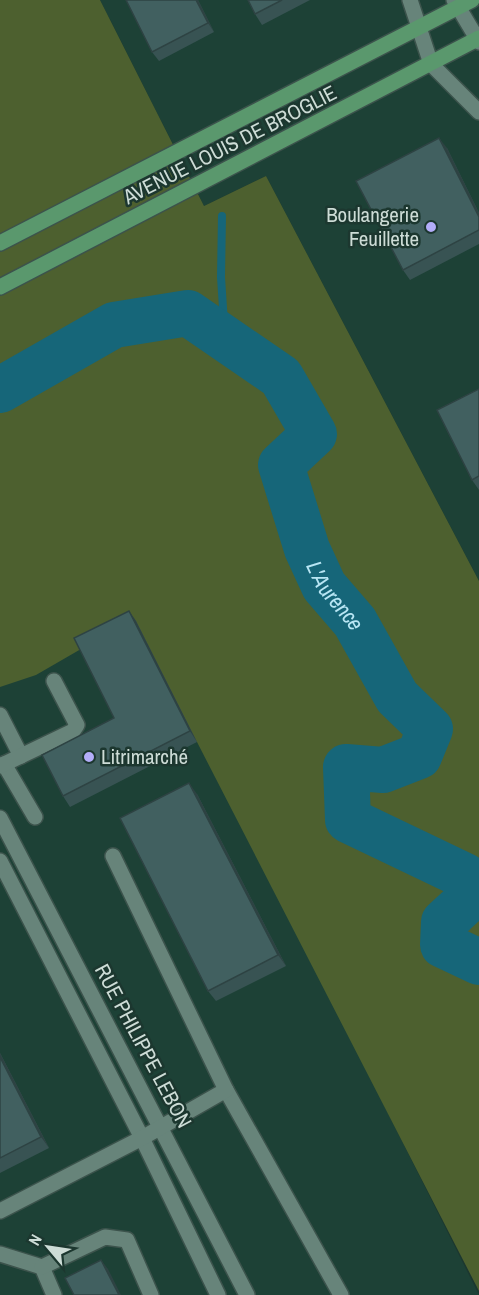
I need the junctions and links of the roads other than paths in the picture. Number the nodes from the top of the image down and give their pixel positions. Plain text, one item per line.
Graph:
1 (410, 0) edge
2 (462, 2) edge
3 (417, 28) junction
4 (479, 39) edge
5 (431, 64) junction
6 (479, 112) edge
7 (0, 243) edge
8 (0, 287) edge
9 (54, 681) dead end
10 (0, 715) edge
11 (21, 756) junction
12 (2, 765) edge
13 (35, 817) dead end
14 (0, 818) edge
15 (113, 856) dead end
16 (0, 861) edge
17 (226, 1090) junction
18 (162, 1127) junction
19 (142, 1138) junction
20 (0, 1211) edge
21 (0, 1254) edge
22 (42, 1267) junction
23 (54, 1295) edge
24 (151, 1295) edge
25 (218, 1295) edge
26 (247, 1295) edge
27 (341, 1295) edge

1 - 3 street
2 - 3 main road, AVENUE LOUIS DE BROGLIE
2 - 4 street
3 - 5 street
3 - 7 main road, AVENUE LOUIS DE BROGLIE
4 - 5 main road, AVENUE LOUIS DE BROGLIE
5 - 6 street
5 - 8 main road, AVENUE LOUIS DE BROGLIE
9 - 11 street
10 - 11 street
11 - 12 street
12 - 13 street
14 - 18 street, RUE PHILIPPE LEBON
15 - 17 street
16 - 19 street, RUE PHILIPPE LEBON
17 - 18 street
17 - 27 street
18 - 19 street
18 - 26 street, RUE PHILIPPE LEBON
19 - 20 street
19 - 25 street, RUE PHILIPPE LEBON
21 - 22 street
22 - 23 street
22 - 24 street

